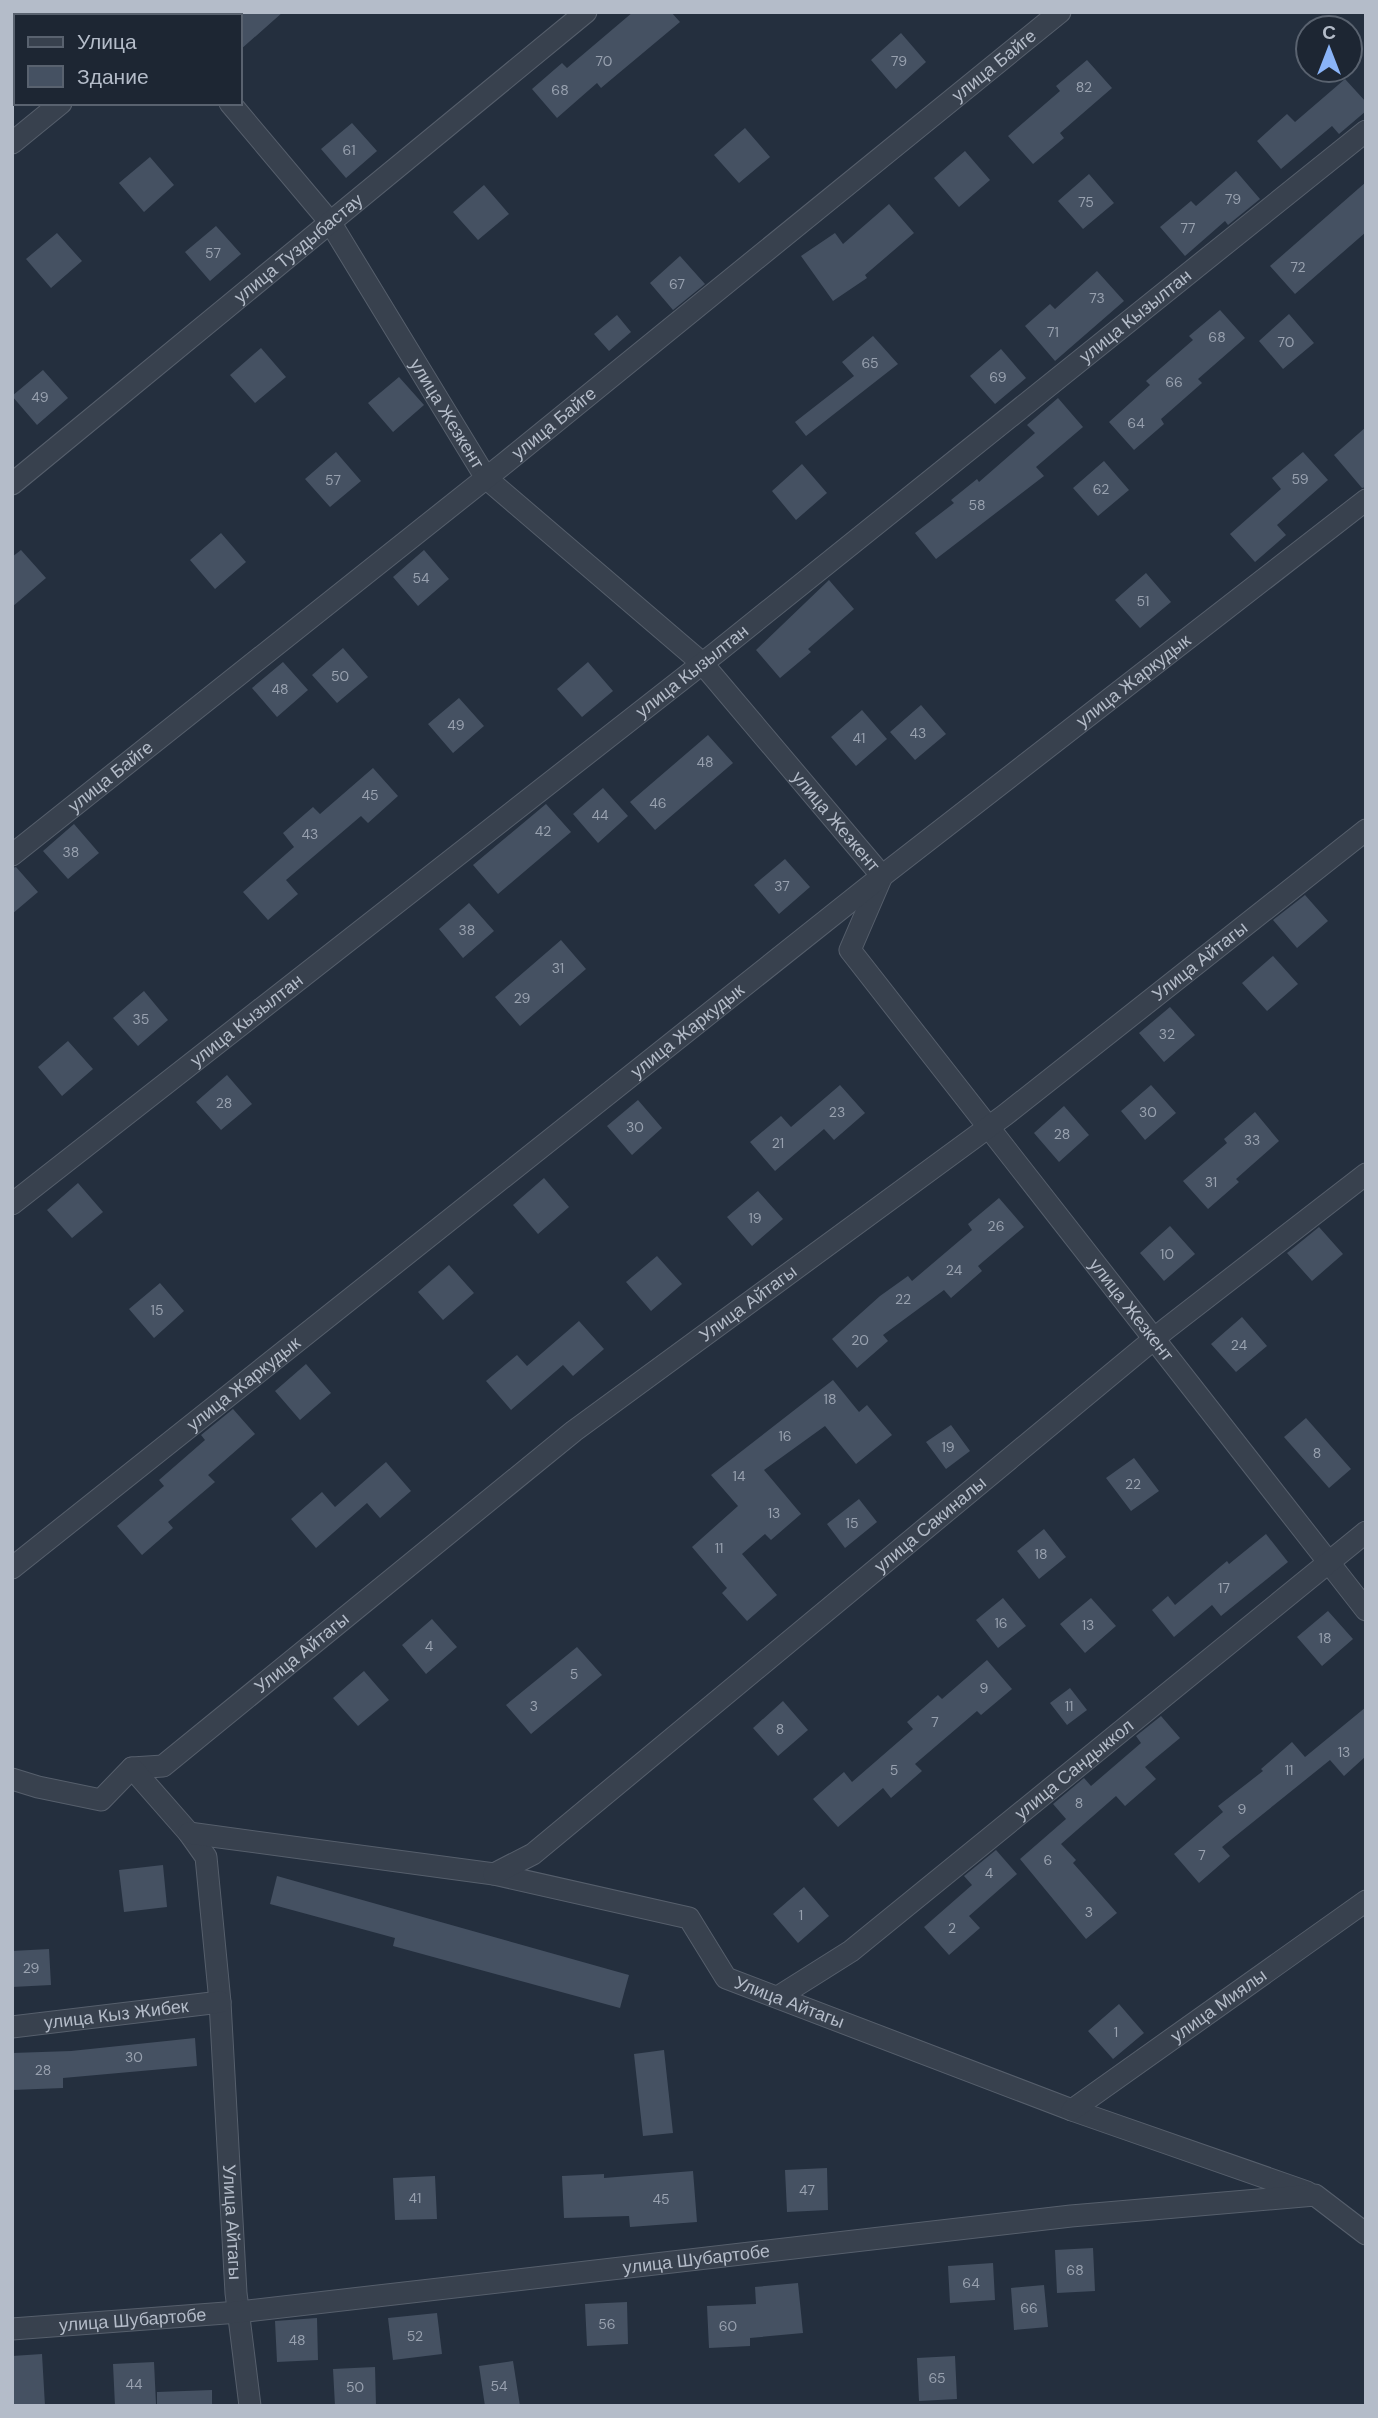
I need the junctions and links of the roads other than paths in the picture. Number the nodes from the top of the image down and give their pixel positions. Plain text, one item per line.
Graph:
1 (586, 12) edge
2 (1060, 12) edge
3 (59, 105) edge
4 (232, 105) edge
5 (1366, 131) edge
6 (12, 143) edge
7 (330, 222) junction
8 (486, 478) junction
9 (12, 484) edge
10 (1366, 500) edge
11 (702, 663) junction
12 (1366, 830) edge
13 (12, 855) edge
14 (882, 876) junction
15 (989, 1127) junction
16 (1366, 1174) edge
17 (12, 1205) edge
18 (1154, 1339) junction
19 (1366, 1532) edge
20 (1328, 1562) junction
21 (12, 1568) edge
22 (1366, 1610) edge
23 (132, 1768) junction
24 (12, 1779) edge
25 (190, 1833) junction
26 (494, 1874) junction
27 (1366, 1901) edge
28 (779, 1997) junction
29 (220, 2003) junction
30 (12, 2026) edge
31 (1072, 2110) junction
32 (1315, 2195) junction
33 (1366, 2234) edge
34 (239, 2312) junction
35 (12, 2329) edge
36 (250, 2406) edge

1 - 7 street, улица Туздыбастау
2 - 8 street, улица Байге
3 - 6 street
4 - 7 street, улица Жезкент
5 - 11 street, улица Кызылтан
7 - 8 street, улица Жезкент
7 - 9 street, улица Туздыбастау
8 - 11 street, улица Жезкент
8 - 13 street, улица Байге
10 - 14 street, улица Жаркудык
11 - 14 street, улица Жезкент
11 - 17 street, улица Кызылтан
12 - 15 street, Улица Айтагы
14 - 15 street, улица Жезкент
14 - 21 street, улица Жаркудык
15 - 18 street, улица Жезкент
15 - 23 street, Улица Айтагы
16 - 18 street, улица Сакиналы
18 - 20 street, улица Жезкент
18 - 26 street, улица Сакиналы
19 - 20 street, улица Сандыккол
20 - 22 street, улица Жезкент
20 - 28 street, улица Сандыккол
23 - 24 street
23 - 25 street, Улица Айтагы
25 - 26 street, Улица Айтагы
25 - 29 street, Улица Айтагы
26 - 28 street, Улица Айтагы
27 - 31 street, улица Миялы
28 - 31 street, Улица Айтагы
29 - 30 street, улица Кыз Жибек
29 - 34 street, Улица Айтагы
31 - 32 street, Улица Айтагы
32 - 33 street
32 - 34 street, улица Шубартобе
34 - 35 street, улица Шубартобе
34 - 36 street, Улица Айтагы

